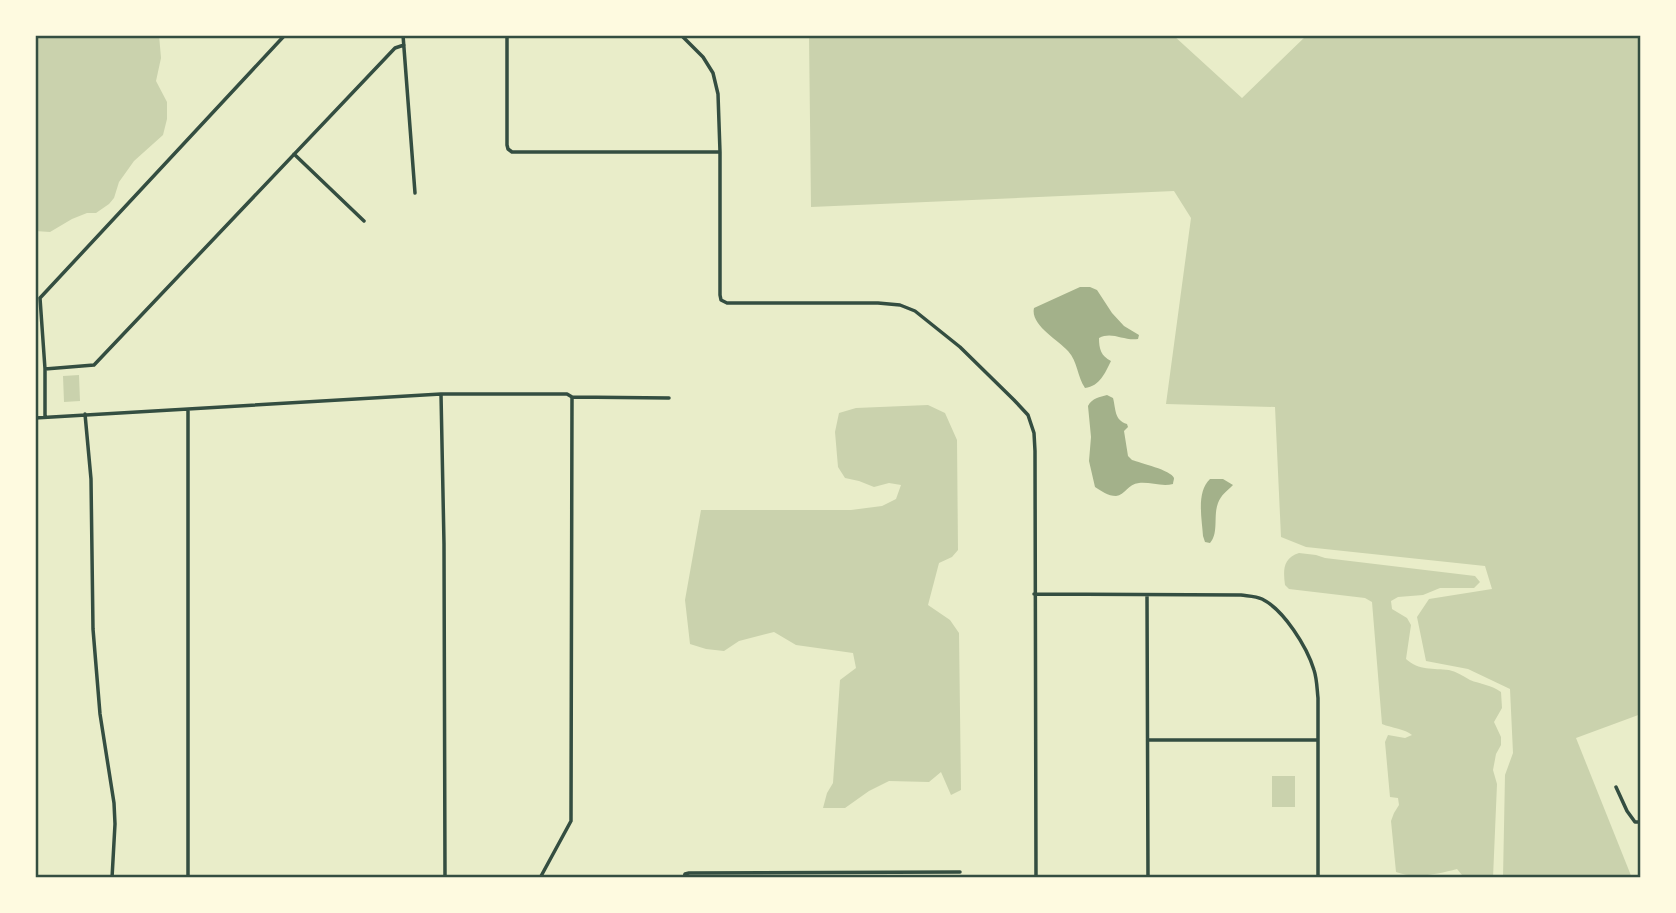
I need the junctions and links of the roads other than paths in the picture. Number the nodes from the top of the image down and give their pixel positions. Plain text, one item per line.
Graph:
1 (285, 35) edge
2 (403, 35) edge
3 (507, 35) edge
4 (681, 35) edge
5 (404, 45) junction
6 (720, 152) junction
7 (294, 154) junction
8 (415, 193) dead end
9 (363, 221) dead end
10 (45, 369) junction
11 (441, 394) junction
12 (572, 397) junction
13 (669, 398) dead end
14 (188, 410) junction
15 (85, 414) junction
16 (45, 417) junction
17 (35, 418) edge
18 (1034, 594) junction
19 (1147, 595) junction
20 (1148, 740) junction
21 (1318, 740) junction
22 (1616, 787) dead end
23 (1641, 822) edge
24 (960, 872) dead end
25 (112, 878) edge
26 (188, 878) edge
27 (445, 878) edge
28 (540, 878) edge
29 (684, 878) edge
30 (1035, 878) edge
31 (1148, 878) edge
32 (1318, 878) edge

1 - 10 street
2 - 5 street
3 - 6 street
4 - 6 street
5 - 7 street
5 - 8 street
6 - 18 street
7 - 9 street
7 - 10 street
10 - 16 street
11 - 12 street
11 - 14 street
11 - 27 street
12 - 13 street
12 - 28 street
14 - 15 street
14 - 26 street
15 - 16 street
15 - 25 street
16 - 17 street
18 - 19 street
18 - 30 street
19 - 20 street
19 - 21 street
20 - 21 street
20 - 31 street
21 - 32 street
22 - 23 street
24 - 29 street

